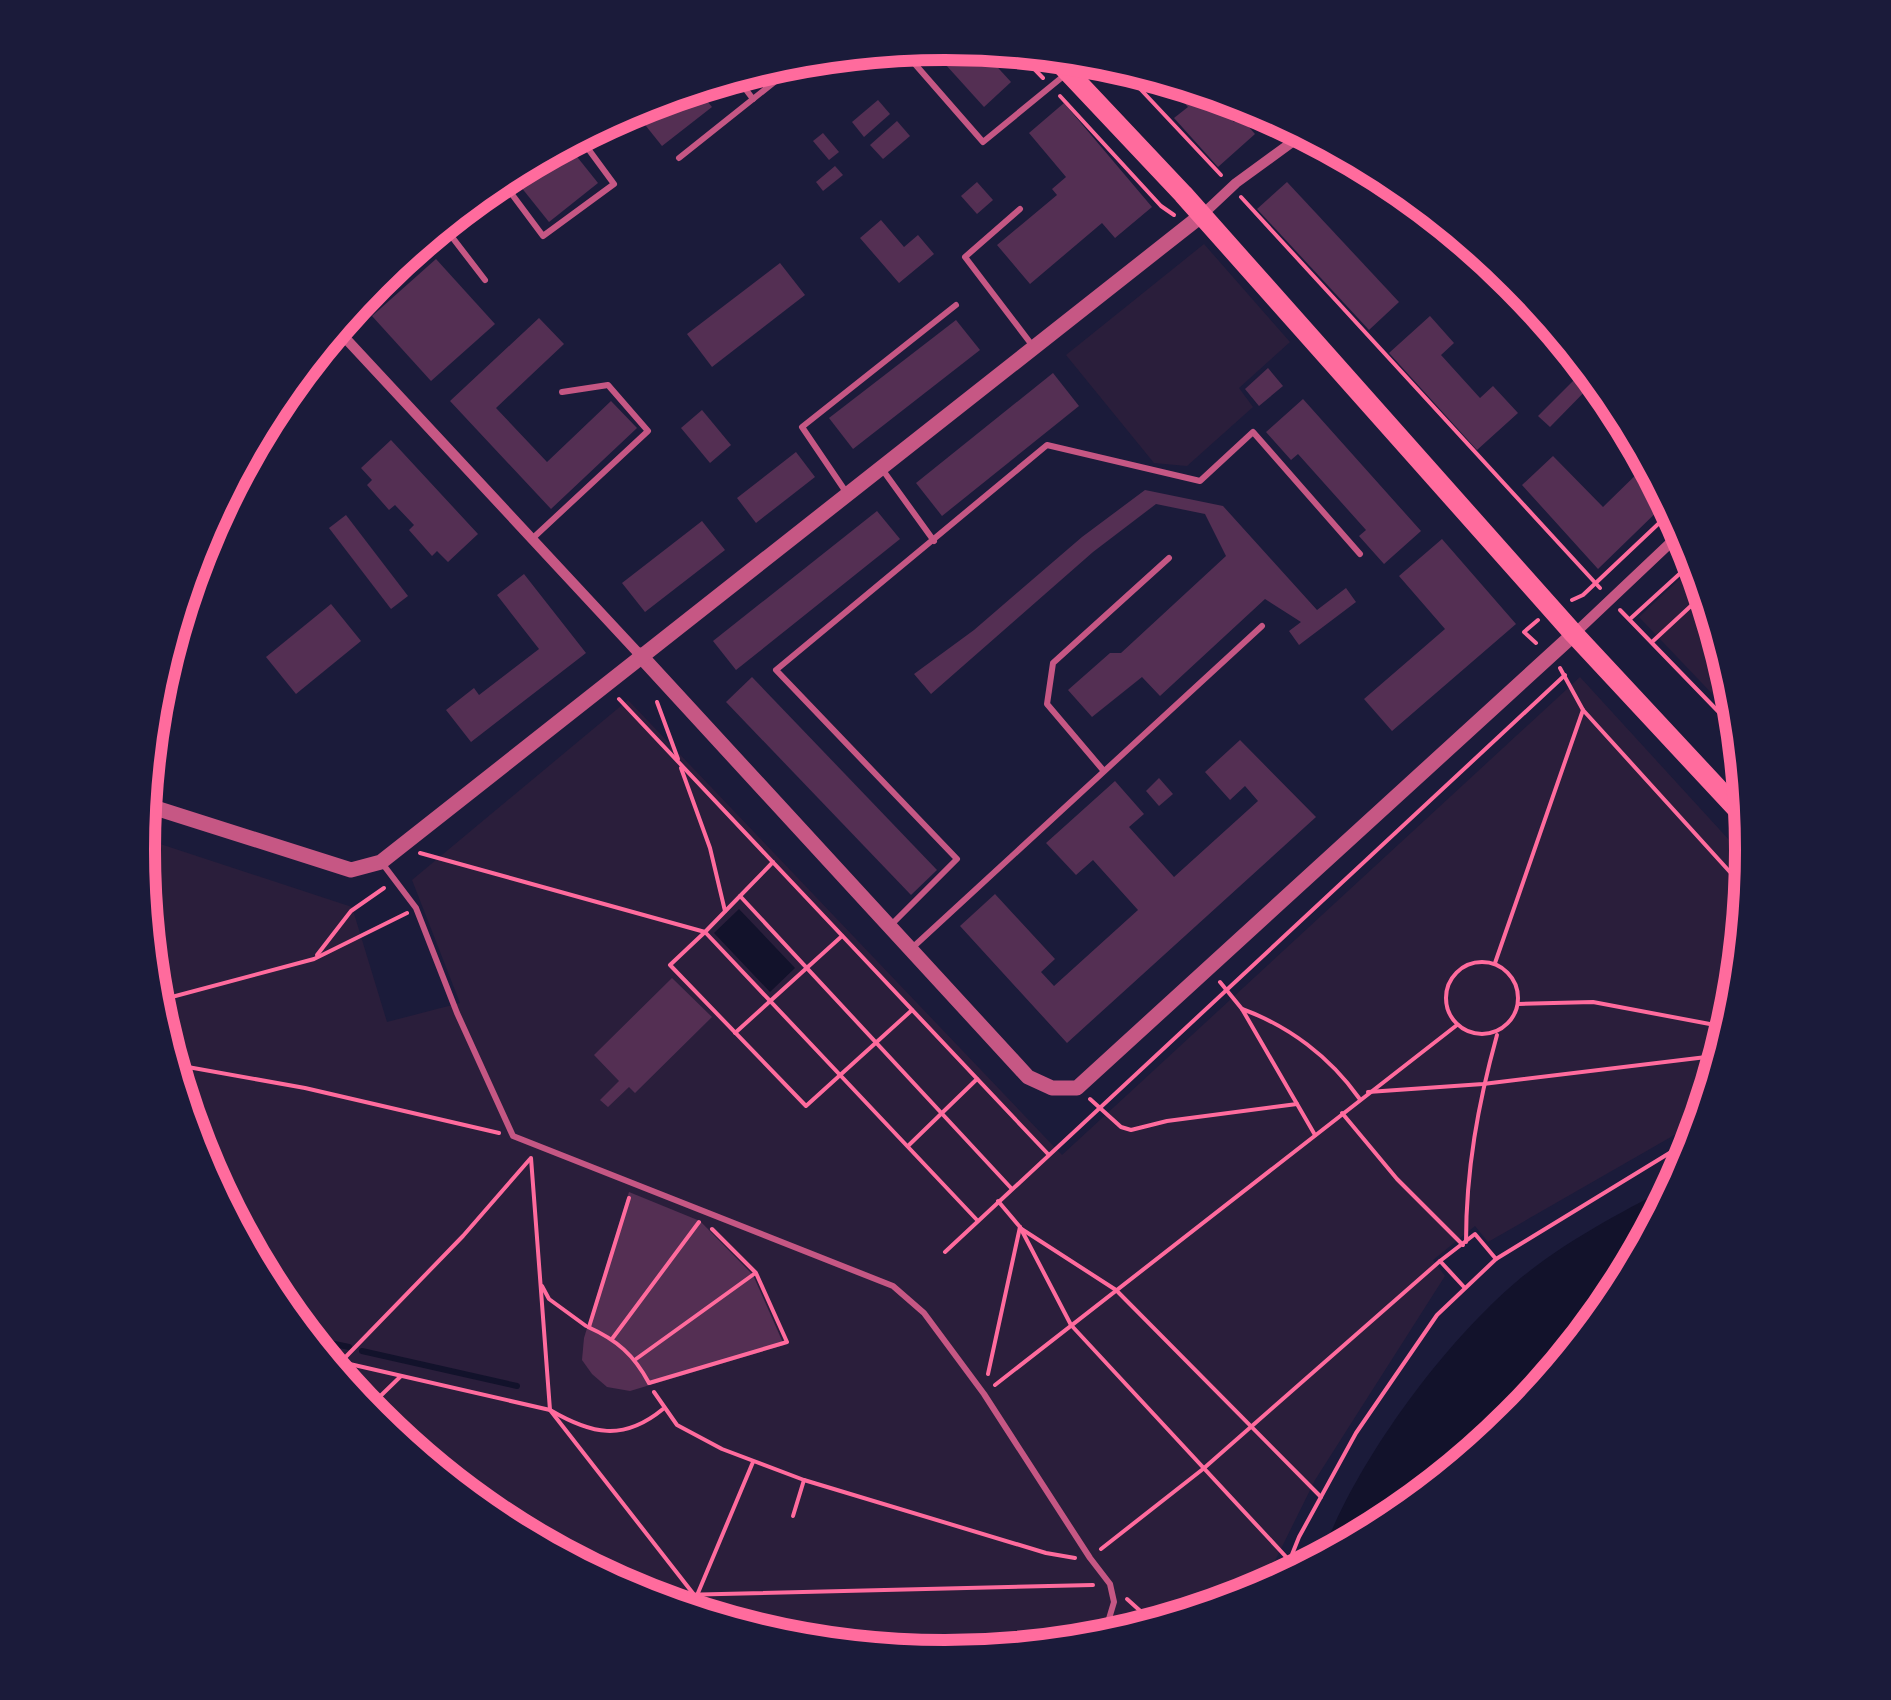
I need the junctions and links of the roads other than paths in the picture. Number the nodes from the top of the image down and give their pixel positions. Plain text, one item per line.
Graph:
1 (912, 61) edge
2 (1065, 69) edge
3 (1068, 73) junction
4 (779, 78) edge
5 (744, 86) edge
6 (753, 98) junction
7 (1294, 141) edge
8 (586, 147) edge
9 (679, 158) dead end
10 (510, 191) edge
11 (1020, 209) dead end
12 (1202, 215) junction
13 (450, 235) edge
14 (485, 280) dead end
15 (956, 305) dead end
16 (345, 338) edge
17 (1033, 346) junction
18 (562, 392) dead end
19 (880, 467) junction
20 (847, 493) junction
21 (534, 538) junction
22 (934, 541) junction
23 (1672, 541) edge
24 (1360, 554) dead end
25 (1169, 558) dead end
26 (1262, 626) dead end
27 (1574, 634) junction
28 (640, 654) junction
29 (1103, 770) junction
30 (1734, 807) edge
31 (157, 809) edge
32 (381, 862) junction
33 (889, 927) junction
34 (910, 950) junction
35 (1108, 1623) edge

1 - 3 lane
2 - 3 main road
3 - 12 main road
4 - 6 lane
5 - 6 lane
6 - 9 lane
7 - 12 street
8 - 10 lane
11 - 17 lane
12 - 17 street
12 - 27 main road
13 - 14 lane
15 - 20 lane
16 - 21 street
17 - 19 street
18 - 21 lane
19 - 20 street
19 - 22 lane
20 - 28 street
21 - 28 street
22 - 24 lane
22 - 33 lane
23 - 27 street
25 - 29 lane
26 - 29 lane
27 - 30 main road
27 - 34 street
28 - 32 street
28 - 33 street
29 - 34 lane
31 - 32 street
32 - 35 lane
33 - 34 street

